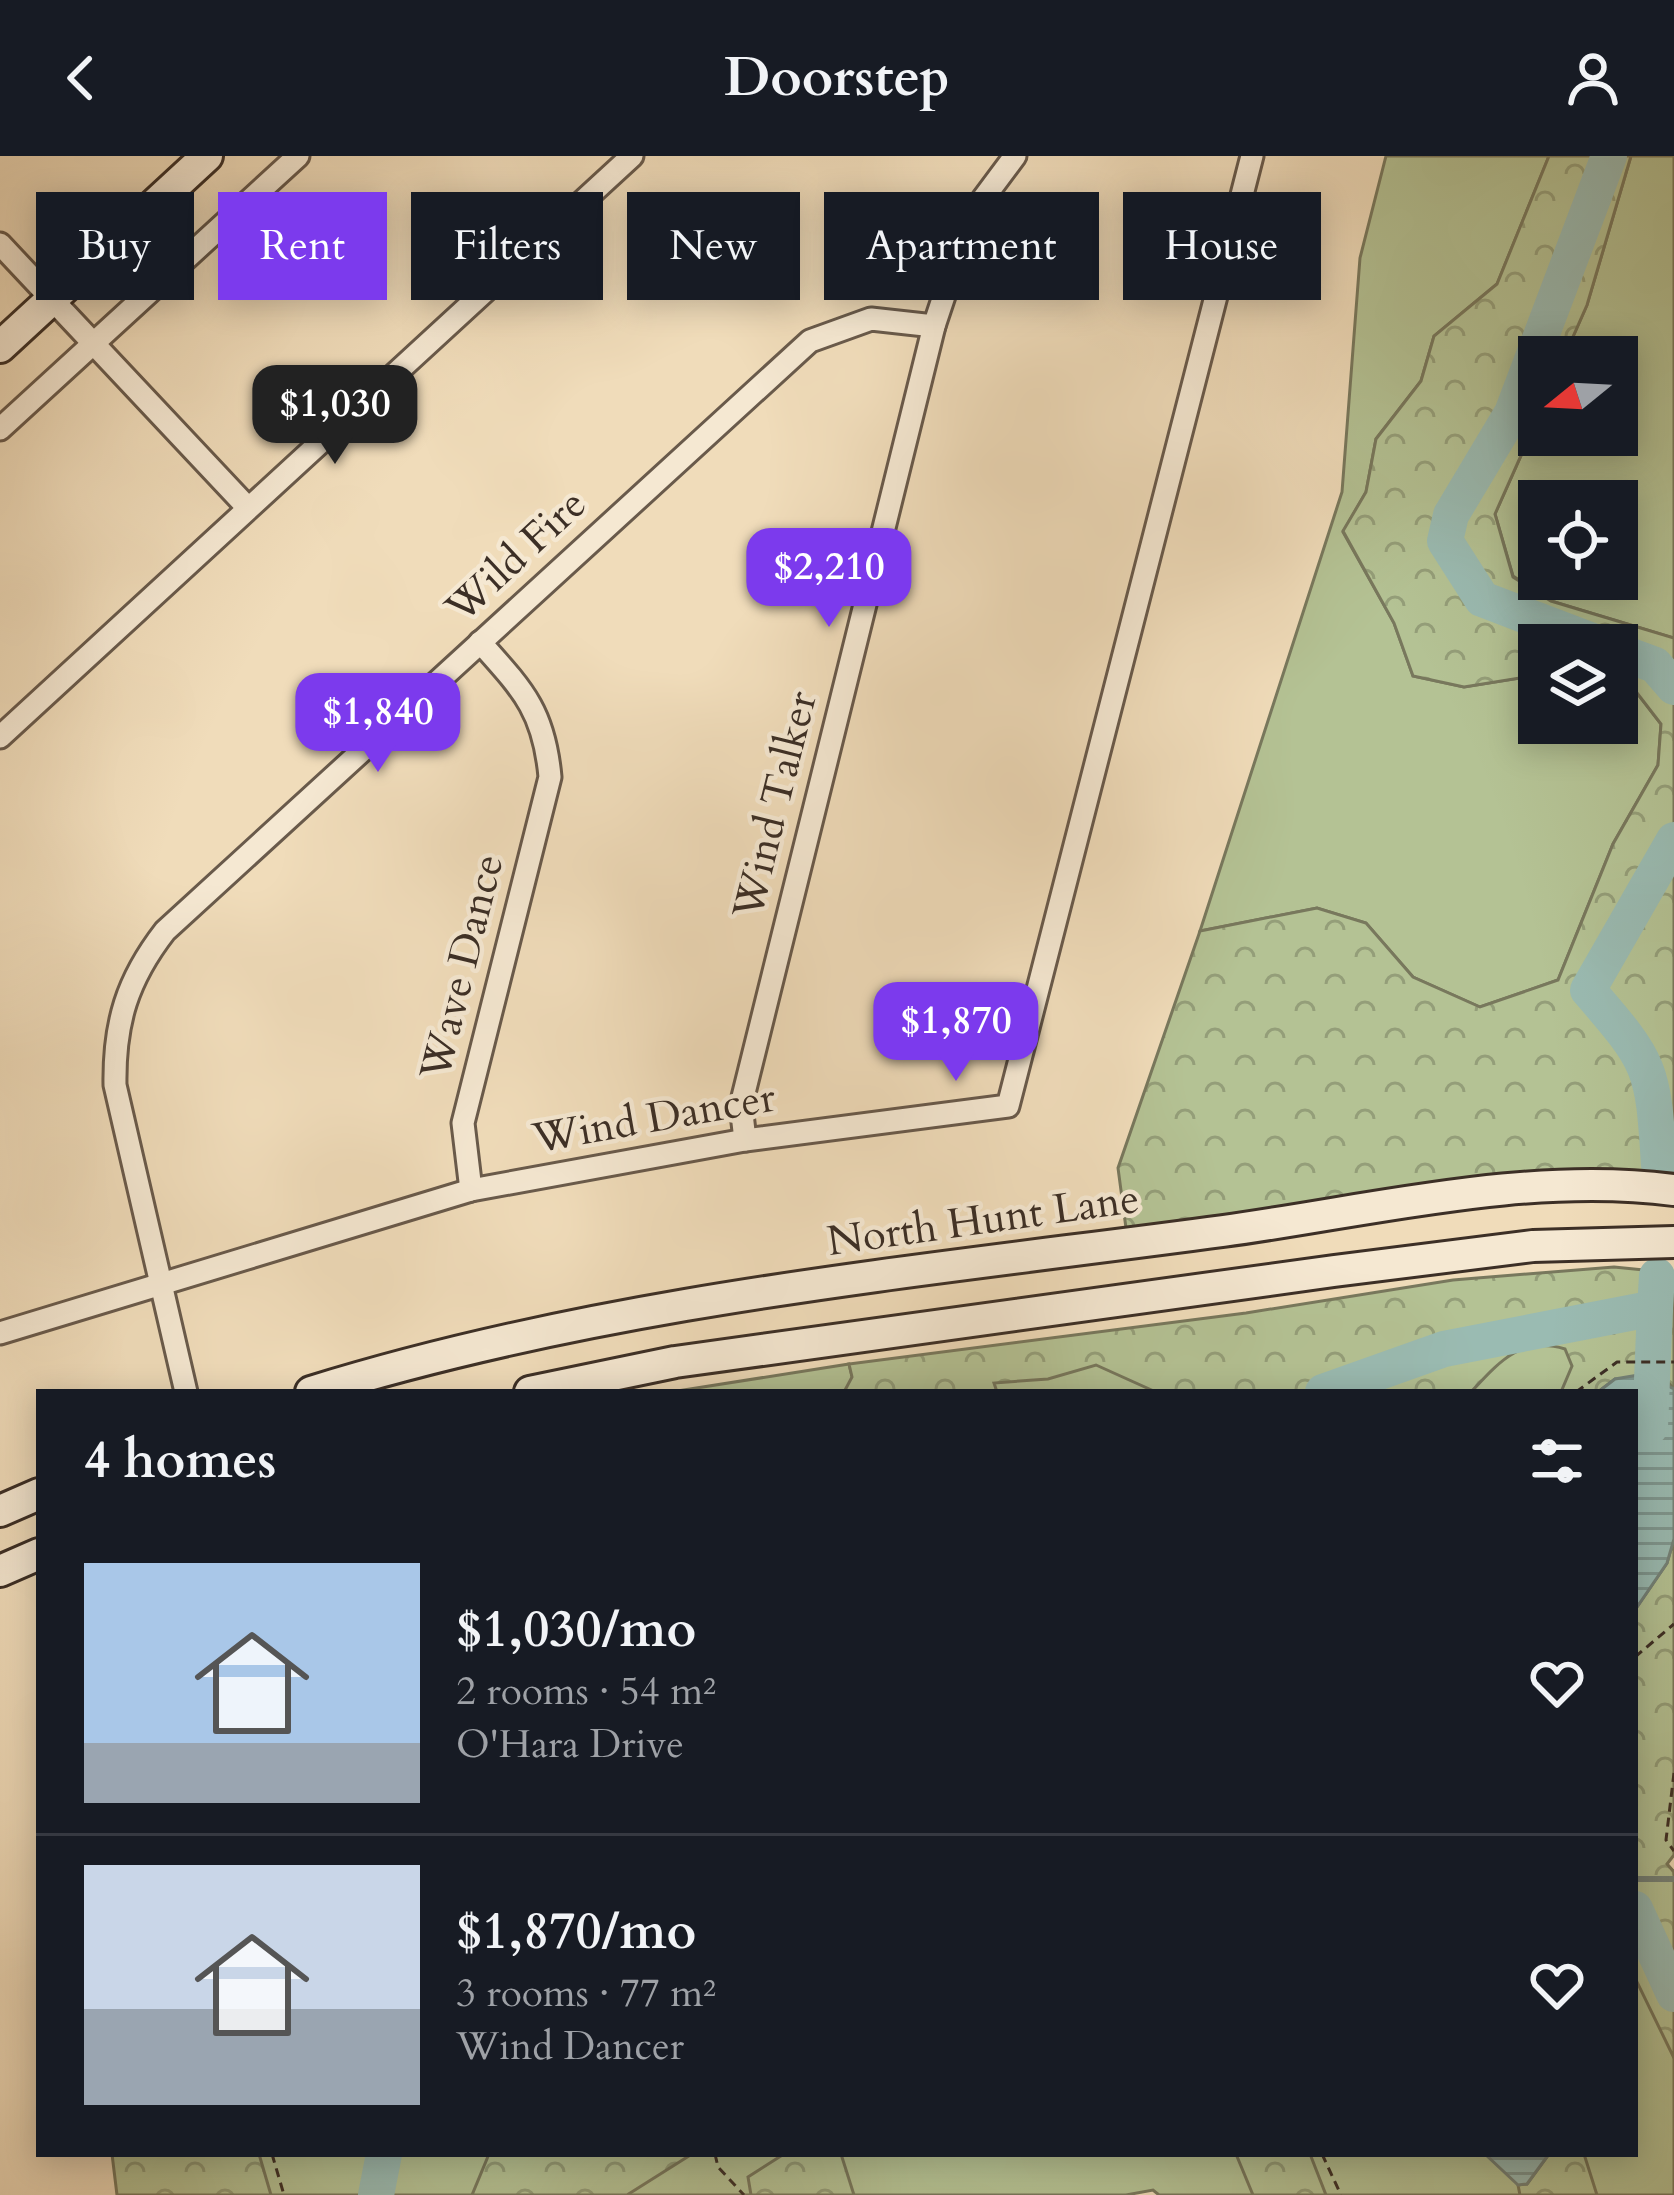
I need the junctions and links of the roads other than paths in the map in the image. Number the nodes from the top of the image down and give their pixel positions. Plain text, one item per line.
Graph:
1 (207, 156) edge
2 (298, 156) edge
3 (632, 156) edge
4 (1015, 156) edge
5 (1252, 156) edge
6 (0, 244) edge
7 (50, 301) junction
8 (934, 326) junction
9 (92, 346) junction
10 (0, 347) edge
11 (0, 429) edge
12 (248, 508) junction
13 (481, 642) junction
14 (0, 737) edge
15 (745, 1140) junction
16 (471, 1190) junction
17 (1674, 1190) edge
18 (1674, 1242) edge
19 (156, 1283) junction
20 (747, 1296) junction
21 (0, 1333) edge
22 (754, 1351) junction
23 (185, 1389) edge
24 (322, 1389) edge
25 (546, 1389) edge
26 (36, 1495) edge
27 (0, 1511) edge
28 (36, 1554) edge
29 (0, 1571) edge

1 - 7 main road
2 - 9 street
3 - 12 street
4 - 8 street, Wind Talker
5 - 15 street, Wind Dancer
6 - 7 street
7 - 9 street
7 - 10 main road
8 - 13 street, Wild Fire
8 - 15 street, Wind Talker
9 - 11 street
9 - 12 street
12 - 14 street
13 - 16 street, Wave Dance
13 - 19 street, Wild Fire
15 - 16 street, Wind Dancer
16 - 19 street, Wind Dancer
17 - 20 main road, North Hunt Lane
18 - 22 main road
19 - 21 street, Wind Dancer
19 - 23 street, Wild Fire
20 - 22 main road
20 - 24 main road, North Hunt Lane
22 - 25 main road
26 - 27 main road
28 - 29 main road

